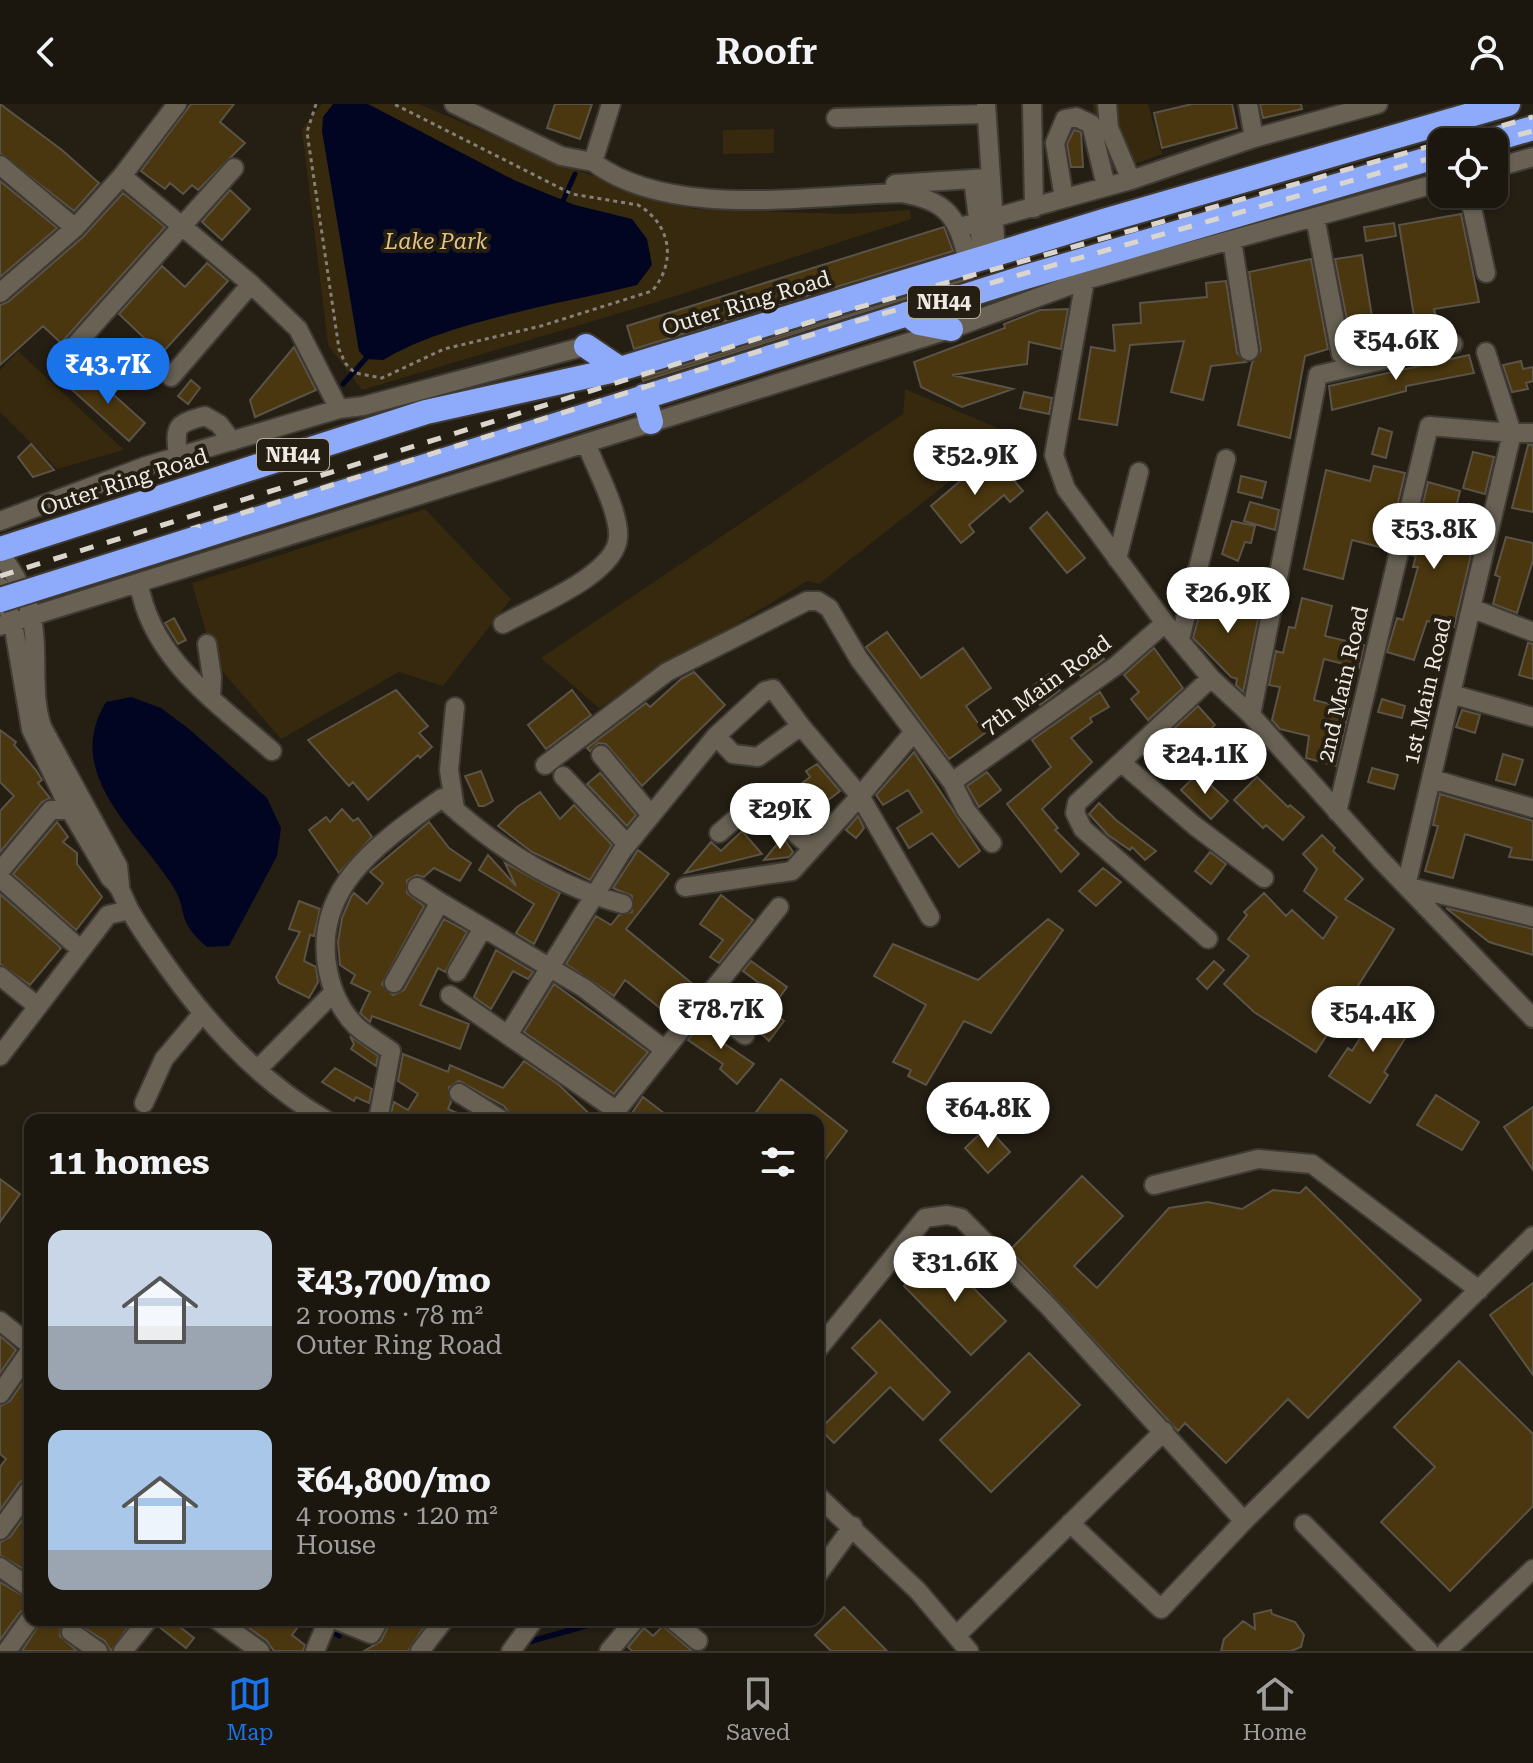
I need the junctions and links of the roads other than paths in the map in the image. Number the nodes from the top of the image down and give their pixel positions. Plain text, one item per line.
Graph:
1 (177, 104) edge
2 (454, 104) edge
3 (611, 104) edge
4 (1032, 104) edge
5 (1107, 104) edge
6 (1248, 104) edge
7 (1301, 104) edge
8 (1378, 104) edge
9 (1508, 104) edge
10 (986, 109) edge
11 (836, 118) dead end
12 (1302, 124) junction
13 (1533, 128) edge
14 (1508, 135) edge
15 (1254, 138) junction
16 (1533, 157) edge
17 (1428, 159) edge
18 (593, 162) junction
19 (1508, 164) edge
20 (0, 165) edge
21 (234, 168) dead end
22 (122, 176) junction
23 (980, 178) junction
24 (1131, 180) junction
25 (819, 185) dead end
26 (1106, 186) junction
27 (1428, 186) edge
28 (1064, 198) junction
29 (1034, 208) junction
30 (1472, 208) edge
31 (1315, 217) junction
32 (976, 223) junction
33 (182, 226) junction
34 (75, 228) junction
35 (1232, 240) junction
36 (982, 257) junction
37 (1486, 273) dead end
38 (1085, 280) junction
39 (251, 284) junction
40 (0, 293) edge
41 (907, 314) junction
42 (951, 329) junction
43 (1453, 344) dead end
44 (586, 346) joint
45 (71, 350) dead end
46 (1249, 351) dead end
47 (1486, 352) dead end
48 (1341, 354) dead end
49 (620, 369) junction
50 (171, 377) dead end
51 (644, 396) junction
52 (339, 409) junction
53 (651, 422) junction
54 (1512, 433) junction
55 (1533, 433) edge
56 (232, 441) junction
57 (586, 443) junction
58 (178, 457) junction
59 (1226, 459) dead end
60 (1139, 472) dead end
61 (0, 521) edge
62 (0, 551) edge
63 (1117, 559) junction
64 (134, 586) junction
65 (0, 587) edge
66 (0, 600) edge
67 (1471, 608) junction
68 (15, 622) edge
69 (1165, 623) junction
70 (503, 624) dead end
71 (1533, 632) edge
72 (1180, 639) junction
73 (207, 644) dead end
74 (1211, 678) junction
75 (1451, 694) junction
76 (211, 697) junction
77 (455, 707) dead end
78 (1251, 715) junction
79 (1533, 717) edge
80 (801, 726) junction
81 (912, 734) junction
82 (716, 736) junction
83 (272, 751) dead end
84 (601, 755) dead end
85 (1123, 764) junction
86 (545, 765) dead end
87 (563, 776) dead end
88 (1432, 779) junction
89 (952, 782) junction
90 (860, 796) junction
91 (1533, 808) edge
92 (455, 809) junction
93 (70, 810) junction
94 (1337, 812) junction
95 (651, 815) junction
96 (719, 833) dead end
97 (992, 843) dead end
98 (627, 844) junction
99 (815, 846) junction
100 (0, 871) edge
101 (0, 878) edge
102 (1264, 878) dead end
103 (120, 886) junction
104 (1406, 886) junction
105 (417, 887) dead end
106 (685, 887) dead end
107 (594, 896) junction
108 (440, 902) junction
109 (623, 904) dead end
110 (779, 907) dead end
111 (129, 910) junction
112 (930, 917) dead end
113 (1533, 917) edge
114 (483, 928) junction
115 (1208, 939) dead end
116 (80, 949) junction
117 (550, 968) junction
118 (457, 972) dead end
119 (0, 976) edge
120 (394, 983) dead end
121 (333, 993) junction
122 (450, 995) dead end
123 (1513, 996) junction
124 (1533, 1002) edge
125 (702, 1003) junction
126 (36, 1005) junction
127 (202, 1014) junction
128 (1533, 1018) edge
129 (508, 1035) junction
130 (745, 1035) dead end
131 (665, 1050) junction
132 (0, 1056) edge
133 (258, 1069) junction
134 (459, 1093) dead end
135 (144, 1103) dead end
136 (315, 1114) edge
137 (379, 1114) edge
138 (492, 1114) edge
139 (610, 1114) edge
140 (615, 1114) edge
141 (1154, 1185) dead end
142 (1533, 1236) edge
143 (1479, 1290) junction
144 (0, 1321) edge
145 (824, 1342) edge
146 (24, 1343) edge
147 (24, 1357) edge
148 (0, 1394) edge
149 (1164, 1431) junction
150 (24, 1497) edge
151 (824, 1501) edge
152 (1244, 1521) junction
153 (1070, 1523) junction
154 (1304, 1524) dead end
155 (853, 1526) junction
156 (0, 1530) edge
157 (824, 1566) edge
158 (0, 1567) edge
159 (1533, 1569) edge
160 (24, 1584) edge
161 (25, 1626) edge
162 (143, 1626) edge
163 (225, 1626) edge
164 (328, 1626) edge
165 (337, 1626) edge
166 (376, 1626) edge
167 (439, 1626) edge
168 (529, 1626) edge
169 (631, 1626) edge
170 (680, 1626) edge
171 (71, 1632) dead end
172 (957, 1635) junction
173 (698, 1641) dead end
174 (618, 1648) edge
175 (7, 1651) edge
176 (98, 1651) edge
177 (123, 1651) edge
178 (260, 1651) edge
179 (315, 1651) edge
180 (420, 1651) edge
181 (511, 1651) edge
182 (969, 1651) edge
183 (1429, 1651) edge
184 (1446, 1651) edge

1 - 22 street
2 - 18 street
3 - 18 street
4 - 29 street
5 - 24 street
6 - 15 street
7 - 12 street
8 - 12 street
9 - 36 highway, Outer Ring Road / NH44
10 - 11 street
10 - 23 street
12 - 15 street
13 - 14 highway
15 - 24 street
16 - 19 street
17 - 41 highway, NH44
18 - 32 street
20 - 34 street
21 - 33 street
22 - 33 street
22 - 34 street
23 - 25 street
23 - 32 street
24 - 26 street
26 - 28 street
26 - 28 street
27 - 31 street
28 - 29 street
29 - 32 street
30 - 37 street
31 - 35 street
31 - 48 street
32 - 36 street
32 - 36 street
33 - 39 street
33 - 45 street
34 - 40 street
35 - 38 street
35 - 46 street
36 - 49 highway, Outer Ring Road / NH44
38 - 42 street
38 - 63 street
39 - 50 street
39 - 52 street
41 - 42 highway
41 - 51 highway, NH44
42 - 53 street
43 - 78 street
44 - 49 highway
44 - 52 street
47 - 54 street
49 - 62 highway, Outer Ring Road / NH44
51 - 53 highway
51 - 66 highway, NH44, bridge
52 - 56 street
53 - 57 street
54 - 55 street
54 - 67 street, 1st Main Road
54 - 94 street, 2nd Main Road
56 - 58 street
56 - 58 street
57 - 64 street
57 - 70 street
58 - 61 street
59 - 72 street
60 - 63 street
62 - 68 street
63 - 69 street
64 - 68 street
64 - 76 street
65 - 68 street
67 - 71 street
67 - 75 street, 1st Main Road
68 - 93 street
68 - 103 street
69 - 72 street
69 - 89 street, 7th Main Road
72 - 74 street
73 - 76 street
74 - 78 street
74 - 85 street
75 - 79 street
75 - 88 street, 1st Main Road
76 - 83 street
77 - 92 street
78 - 94 street
80 - 82 street
80 - 82 street
80 - 90 street
81 - 86 street
81 - 89 street
81 - 90 street
82 - 95 street
84 - 95 street
85 - 102 street
85 - 115 street
87 - 98 street
88 - 91 street
88 - 104 street, 1st Main Road
89 - 97 street
90 - 99 street
90 - 112 street
92 - 107 street
92 - 121 street
93 - 100 street
93 - 103 street
94 - 104 street
95 - 98 street
96 - 99 street
98 - 107 street
99 - 106 street
101 - 116 street
103 - 111 street
104 - 113 street
104 - 123 street
105 - 108 street
107 - 109 street
107 - 117 street
108 - 114 street
108 - 120 street
110 - 125 street
111 - 116 street
111 - 127 street
114 - 117 street
114 - 118 street
116 - 126 street
117 - 129 street
117 - 131 street
119 - 126 street
121 - 133 street
121 - 137 street
122 - 129 street
123 - 124 street
123 - 128 street
125 - 130 street
125 - 131 street
126 - 132 street
127 - 133 street
127 - 135 street
129 - 139 street
131 - 140 street
133 - 136 street
134 - 138 street
141 - 143 street
142 - 143 street
143 - 152 street
144 - 146 street
145 - 149 street
147 - 148 street
149 - 152 street
149 - 153 street
150 - 156 street
151 - 155 street
152 - 153 street
153 - 172 street
154 - 183 street
155 - 157 street
155 - 172 street
158 - 160 street
159 - 184 street
161 - 175 street
162 - 177 street
163 - 178 street
164 - 179 street
165 - 166 street
167 - 180 street
168 - 181 street
169 - 174 street
170 - 173 street
171 - 176 street
172 - 182 street

